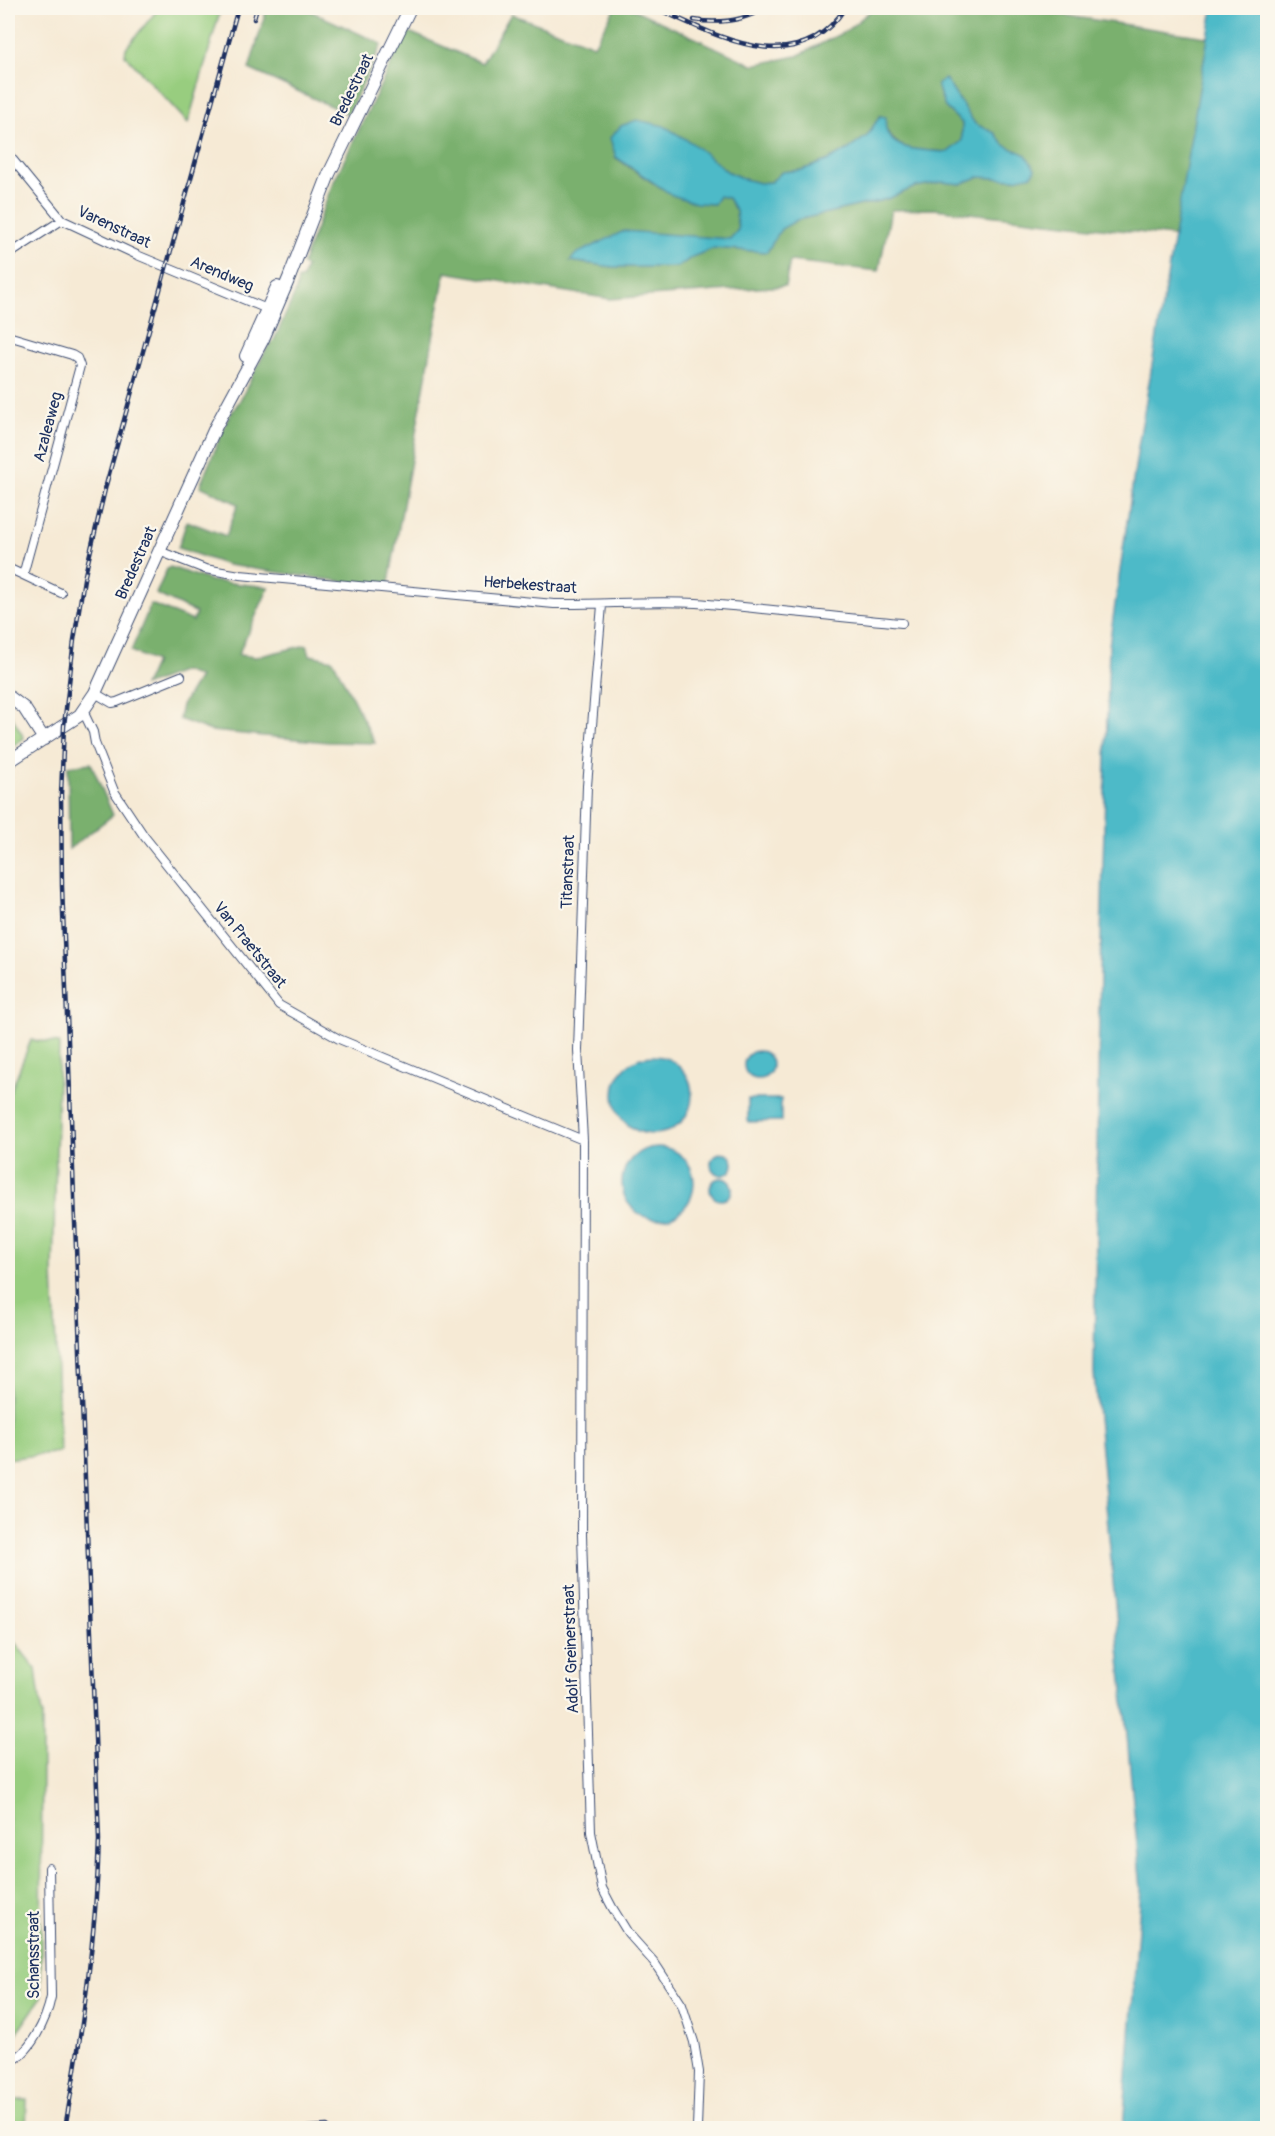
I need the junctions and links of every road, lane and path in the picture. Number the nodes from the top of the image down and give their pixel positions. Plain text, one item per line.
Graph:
1 (410, 8) edge
2 (8, 154) edge
3 (324, 186) junction
4 (62, 220) junction
5 (8, 255) edge
6 (166, 267) joint
7 (267, 309) junction
8 (8, 336) edge
9 (216, 426) junction
10 (159, 551) junction
11 (8, 568) edge
12 (23, 575) junction
13 (61, 593) dead end
14 (602, 605) junction
15 (902, 623) dead end
16 (181, 676) dead end
17 (95, 693) junction
18 (8, 696) edge
19 (83, 711) junction
20 (44, 739) junction
21 (8, 762) edge
22 (583, 1140) junction
23 (50, 1868) dead end
24 (8, 2062) edge
25 (697, 2128) edge

1 - 3 main road, Bredestraat
2 - 4 street, Varenstraat
3 - 7 main road, Bredestraat
3 - 9 main road, Bredestraat
4 - 5 street
4 - 6 street, Varenstraat
6 - 7 street, Arendweg
7 - 9 main road, Bredestraat
8 - 12 street, Azaleaweg
9 - 10 main road, Bredestraat
10 - 14 street, Herbekestraat
10 - 17 main road, Bredestraat
11 - 12 street
12 - 13 street
14 - 15 street, Herbekestraat
14 - 22 street, Titanstraat
16 - 17 street
17 - 19 main road, Bredestraat
18 - 20 main road
19 - 20 main road, Bredestraat
19 - 22 street, Van Praetstraat
20 - 21 main road, Bredestraat
22 - 25 street, Adolf Greinerstraat
23 - 24 street, Schansstraat

